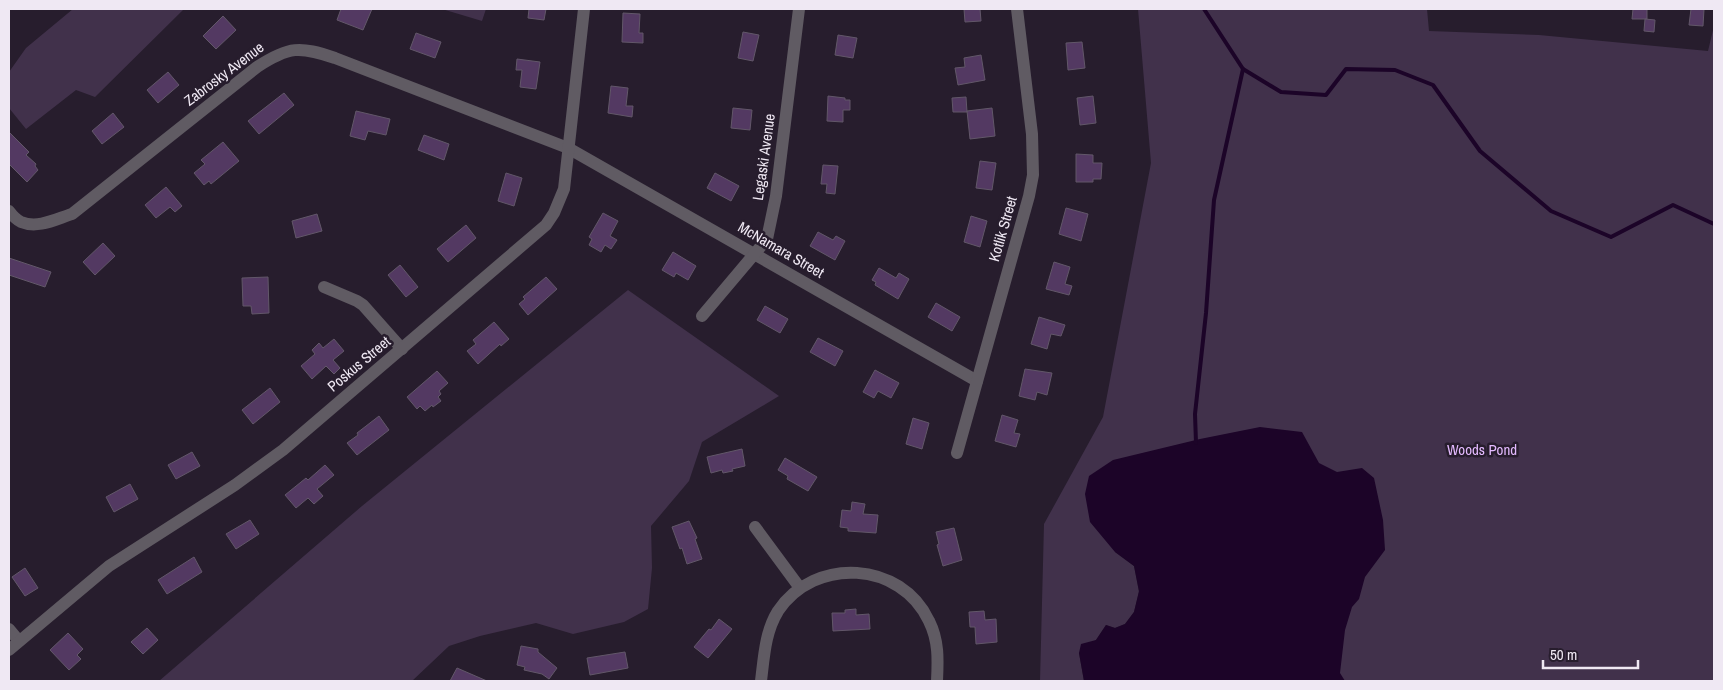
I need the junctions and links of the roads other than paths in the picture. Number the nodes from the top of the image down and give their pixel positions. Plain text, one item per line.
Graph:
1 (584, 9) edge
2 (799, 9) edge
3 (1017, 9) edge
4 (568, 148) junction
5 (9, 211) edge
6 (754, 254) junction
7 (324, 287) dead end
8 (702, 316) dead end
9 (402, 349) junction
10 (977, 381) junction
11 (957, 453) dead end
12 (755, 527) dead end
13 (800, 588) junction
14 (9, 629) edge
15 (19, 641) junction
16 (9, 650) edge
17 (761, 681) edge
18 (937, 681) edge

1 - 4 street, Poskus Street
2 - 6 street, Legaski Avenue
3 - 10 street, Kotlik Street
4 - 5 street, Zabrosky Avenue
4 - 6 street, McNamara Street
4 - 9 street, Poskus Street
6 - 8 street, Legaski Avenue
6 - 10 street, McNamara Street
7 - 9 street
9 - 15 street, Poskus Street
10 - 11 street, Kotlik Street
12 - 13 street
13 - 17 street
13 - 18 street
14 - 15 street
15 - 16 street, Poskus Street

